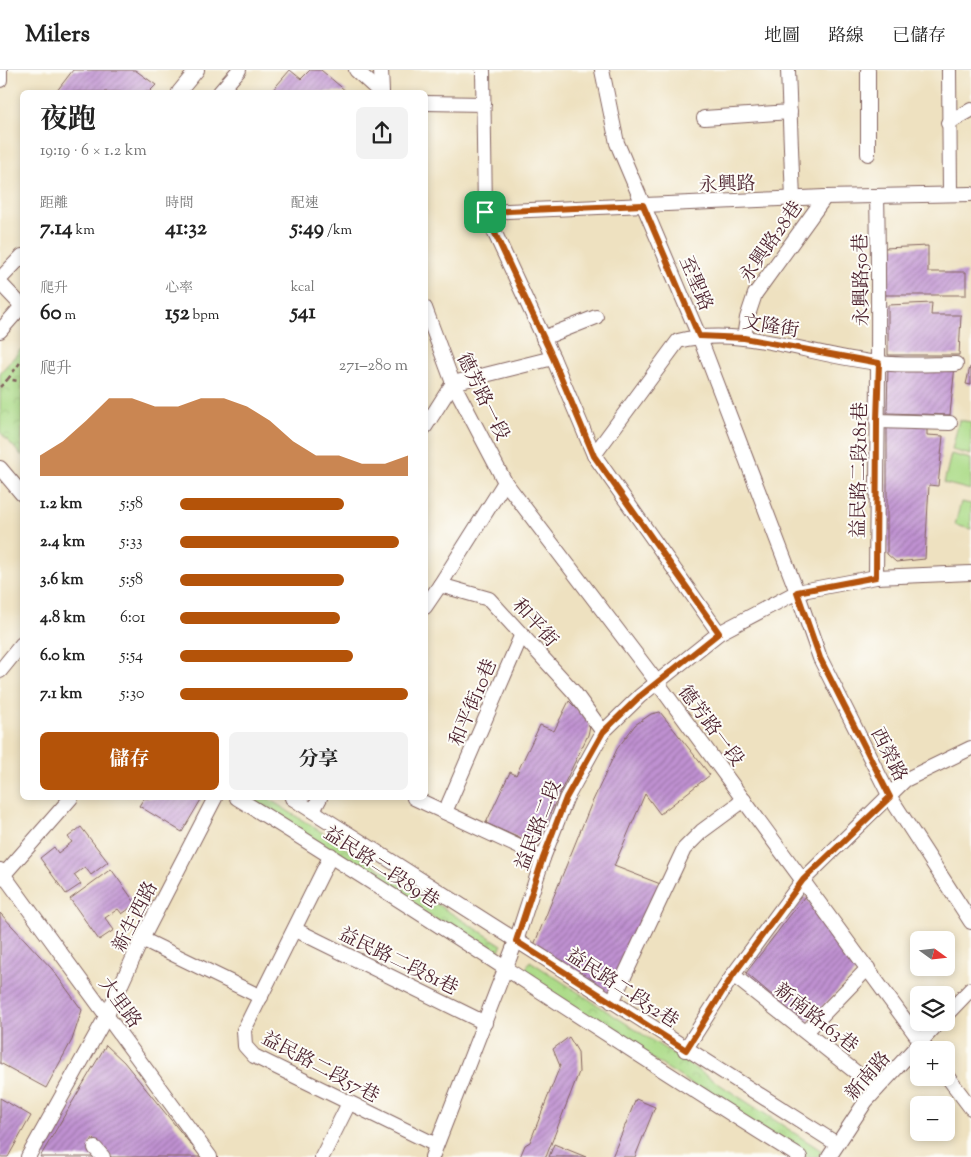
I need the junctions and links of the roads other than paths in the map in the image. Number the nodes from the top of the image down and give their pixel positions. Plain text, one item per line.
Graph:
1 (0, 70) edge
2 (197, 70) edge
3 (239, 70) edge
4 (356, 70) edge
5 (381, 70) edge
6 (483, 70) edge
7 (602, 70) edge
8 (788, 70) edge
9 (868, 70) edge
10 (949, 70) edge
11 (0, 80) edge
12 (181, 90) edge
13 (222, 90) edge
14 (379, 90) edge
15 (381, 90) edge
16 (428, 102) edge
17 (484, 104) junction
18 (971, 110) edge
19 (790, 112) junction
20 (704, 118) dead end
21 (948, 122) junction
22 (868, 154) dead end
23 (950, 193) junction
24 (971, 194) edge
25 (877, 196) junction
26 (824, 197) junction
27 (793, 200) junction
28 (643, 205) junction
29 (485, 212) junction
30 (20, 258) edge
31 (0, 281) edge
32 (20, 304) edge
33 (20, 308) edge
34 (428, 316) edge
35 (596, 317) dead end
36 (0, 331) edge
37 (699, 336) junction
38 (543, 338) junction
39 (744, 338) junction
40 (553, 358) junction
41 (879, 363) junction
42 (956, 364) dead end
43 (453, 383) junction
44 (877, 420) junction
45 (428, 422) edge
46 (950, 423) dead end
47 (594, 456) junction
48 (0, 468) edge
49 (505, 482) junction
50 (20, 492) edge
51 (971, 573) edge
52 (876, 577) junction
53 (440, 585) junction
54 (797, 592) junction
55 (428, 603) edge
56 (719, 633) junction
57 (522, 634) junction
58 (20, 646) edge
59 (0, 671) edge
60 (656, 682) junction
61 (603, 732) junction
62 (971, 748) edge
63 (890, 797) junction
64 (69, 800) edge
65 (214, 800) edge
66 (240, 800) edge
67 (295, 800) edge
68 (319, 800) edge
69 (418, 800) edge
70 (744, 800) junction
71 (313, 811) junction
72 (445, 812) junction
73 (331, 855) junction
74 (543, 858) junction
75 (1, 874) edge
76 (803, 880) junction
77 (971, 922) edge
78 (296, 930) junction
79 (142, 939) junction
80 (516, 941) junction
81 (868, 968) junction
82 (505, 969) junction
83 (733, 975) junction
84 (971, 989) edge
85 (260, 997) junction
86 (612, 1002) junction
87 (955, 1006) edge
88 (107, 1015) junction
89 (485, 1023) junction
90 (806, 1032) junction
91 (920, 1041) edge
92 (686, 1050) junction
93 (910, 1059) edge
94 (954, 1086) edge
95 (877, 1089) junction
96 (349, 1102) junction
97 (971, 1108) edge
98 (837, 1144) junction
99 (434, 1151) edge
100 (28, 1157) edge
101 (210, 1157) edge
102 (322, 1157) edge
103 (800, 1157) edge
104 (829, 1157) edge

1 - 11 street
2 - 12 street
3 - 13 street
4 - 14 street
5 - 15 street
6 - 17 street
7 - 28 street, 至聖路
8 - 19 street
9 - 22 street
10 - 21 street
16 - 17 street
17 - 29 street
18 - 21 street
19 - 20 street
19 - 27 street
21 - 23 street
23 - 24 street, 永興路
23 - 25 street, 永興路
25 - 26 street, 永興路
25 - 41 street, 永興路50巷
26 - 27 street, 永興路
26 - 39 street, 永興路28巷
27 - 28 street, 永興路
28 - 29 street, 永興路
28 - 37 street, 至聖路
29 - 38 street
30 - 31 street
31 - 32 street
33 - 36 street
34 - 43 street, 德芳路一段
35 - 38 street
37 - 39 street, 文隆街
37 - 47 street, 文隆街
37 - 54 street, 至聖路
38 - 40 street
39 - 41 street, 文隆街
40 - 43 street
40 - 47 street
41 - 42 street, 文隆街
41 - 44 street, 益民路二段181巷
43 - 45 street
43 - 49 street, 德芳路一段
44 - 46 street
44 - 52 street, 益民路二段181巷
47 - 56 street
48 - 50 street
49 - 53 street
49 - 60 street, 德芳路一段
51 - 52 street, 益民路二段
52 - 54 street, 益民路二段
53 - 55 street
53 - 57 street, 和平街
54 - 56 street, 益民路二段
54 - 63 street, 西榮路
56 - 60 street, 益民路二段
57 - 61 street, 和平街
57 - 72 street, 和平街10巷
58 - 59 street
60 - 61 street, 益民路二段
60 - 70 street, 德芳路一段
61 - 74 street, 益民路二段
62 - 63 street
63 - 76 street
63 - 77 street, 西榮路
64 - 75 street
65 - 79 street, 新生西路
66 - 73 street, 益民路二段89巷
67 - 71 street, 益民路二段89巷
68 - 71 street
69 - 72 street
70 - 76 street, 德芳路一段
70 - 86 street
71 - 80 street, 益民路二段89巷
72 - 74 street
73 - 78 street, 益民路二段57巷
73 - 82 street, 益民路二段89巷
74 - 80 street, 益民路二段
75 - 88 street, 大里路
76 - 81 street, 德芳路一段
76 - 83 street
78 - 85 street, 益民路二段57巷
78 - 89 street, 益民路二段81巷
79 - 85 street
79 - 88 street, 新生西路
80 - 82 street, 益民路二段
80 - 86 street, 益民路二段52巷
81 - 90 street
81 - 91 street, 德芳路一段
82 - 89 street, 益民路二段
82 - 103 street
83 - 90 street, 新南路163巷
83 - 92 street
84 - 87 street
85 - 96 street, 益民路二段57巷
86 - 92 street, 益民路二段52巷
88 - 100 street, 新生西路
88 - 101 street, 大里路
89 - 99 street, 益民路二段
90 - 95 street, 新南路163巷
92 - 98 street, 益民路二段52巷
93 - 95 street, 新南路
94 - 97 street
95 - 98 street, 新南路
96 - 99 street, 益民路二段57巷
96 - 102 street
98 - 104 street, 新南路

